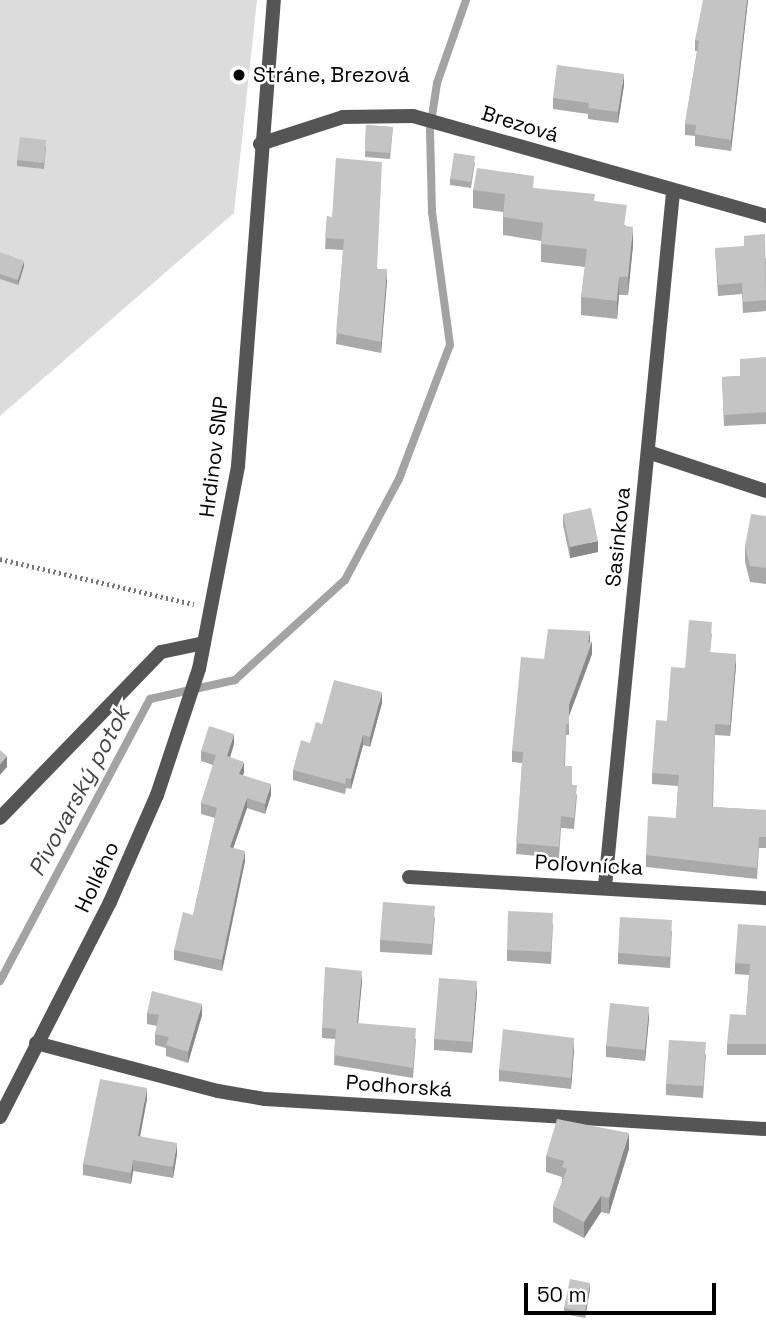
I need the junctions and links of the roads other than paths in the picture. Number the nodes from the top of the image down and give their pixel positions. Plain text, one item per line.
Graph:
1 (274, 0) edge
2 (260, 144) junction
3 (673, 192) junction
4 (766, 216) edge
5 (648, 452) junction
6 (766, 491) edge
7 (204, 643) junction
8 (0, 818) edge
9 (410, 877) dead end
10 (605, 886) junction
11 (766, 898) edge
12 (36, 1043) junction
13 (0, 1117) edge
14 (766, 1129) edge

1 - 2 street, Hrdinov SNP
2 - 3 street, Brezová
2 - 7 street, Hrdinov SNP
3 - 4 street, Brezová
3 - 5 street, Sasinkova
5 - 6 street
5 - 10 street, Sasinkova
7 - 8 street
7 - 12 street, Hollého
9 - 10 street, Poľovnícka
10 - 11 street, Poľovnícka
12 - 13 street, Hollého
12 - 14 street, Podhorská

